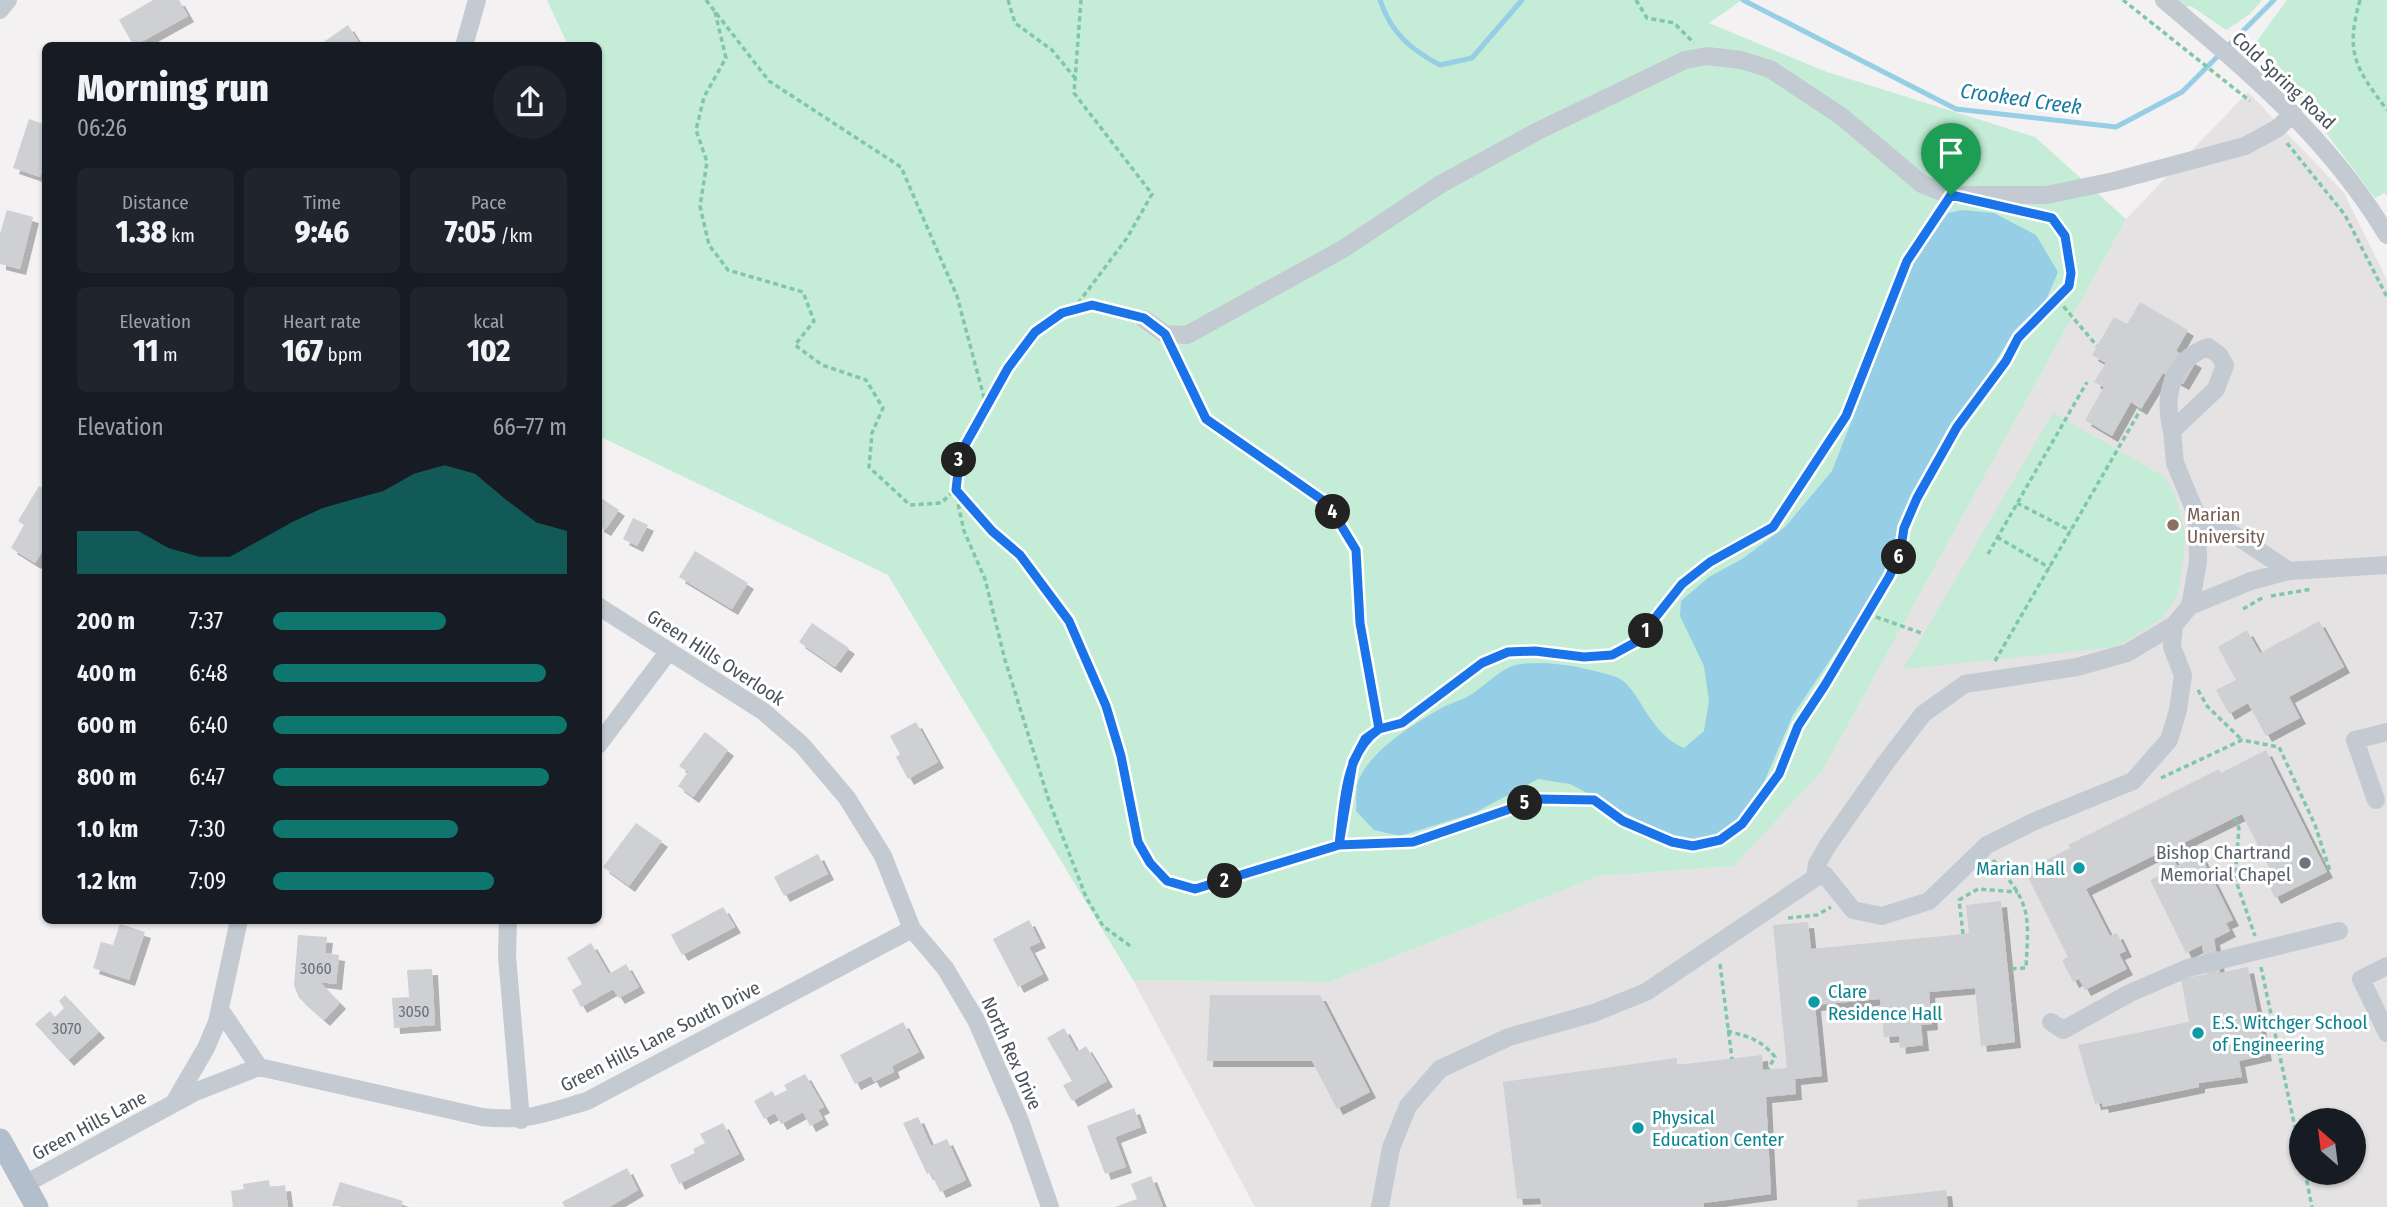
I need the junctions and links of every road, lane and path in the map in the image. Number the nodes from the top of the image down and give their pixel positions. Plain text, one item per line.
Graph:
1 (8, 0) edge
2 (477, 0) edge
3 (706, 0) edge
4 (1008, 0) edge
5 (1081, 0) edge
6 (1636, 0) edge
7 (2123, 0) edge
8 (2360, 0) edge
9 (2170, 5) edge
10 (0, 10) edge
11 (715, 12) junction
12 (465, 42) edge
13 (1702, 57) junction
14 (1075, 79) junction
15 (2253, 104) dead end
16 (2387, 110) edge
17 (2293, 113) junction
18 (2278, 128) junction
19 (1951, 195) junction
20 (2026, 212) dead end
21 (2387, 235) edge
22 (2387, 297) edge
23 (2058, 300) junction
24 (1073, 310) junction
25 (1144, 318) joint
26 (1165, 334) junction
27 (2097, 346) dead end
28 (2087, 382) dead end
29 (986, 407) junction
30 (2141, 409) dead end
31 (2172, 431) dead end
32 (956, 490) junction
33 (2017, 503) junction
34 (2197, 516) junction
35 (2072, 532) junction
36 (1997, 537) junction
37 (1988, 554) dead end
38 (2387, 565) edge
39 (2050, 568) junction
40 (2289, 571) junction
41 (2317, 588) dead end
42 (2190, 606) junction
43 (602, 609) edge
44 (2243, 609) dead end
45 (1868, 614) junction
46 (2174, 625) junction
47 (1924, 634) dead end
48 (668, 650) junction
49 (1983, 681) junction
50 (2194, 683) dead end
51 (1379, 729) junction
52 (2387, 732) edge
53 (2242, 740) junction
54 (602, 741) edge
55 (2155, 780) dead end
56 (2376, 800) dead end
57 (2234, 818) dead end
58 (1339, 845) junction
59 (1990, 856) dead end
60 (2330, 871) dead end
61 (1815, 878) junction
62 (2020, 893) junction
63 (1832, 906) dead end
64 (1785, 918) dead end
65 (238, 924) edge
66 (508, 924) edge
67 (912, 929) junction
68 (2339, 931) dead end
69 (1963, 934) dead end
70 (2256, 938) dead end
71 (1133, 948) dead end
72 (2259, 956) dead end
73 (1719, 957) dead end
74 (2387, 965) edge
75 (2008, 969) dead end
76 (221, 1011) junction
77 (2051, 1021) dead end
78 (1727, 1031) junction
79 (2387, 1033) edge
80 (1732, 1059) dead end
81 (259, 1067) junction
82 (1768, 1069) dead end
83 (173, 1104) junction
84 (2291, 1108) edge
85 (521, 1120) junction
86 (0, 1140) edge
87 (25, 1184) junction
88 (2308, 1185) edge
89 (37, 1207) edge
90 (1050, 1207) edge
91 (1380, 1207) edge
92 (2312, 1207) edge

1 - 10 street
2 - 12 street
3 - 11 path
4 - 14 path
5 - 14 path
6 - 13 path
7 - 15 path
8 - 16 path
9 - 17 street, Cold Spring Road
11 - 29 path
11 - 32 path
13 - 19 street
13 - 26 street
14 - 24 path
17 - 18 street
17 - 21 street, Cold Spring Road
18 - 19 street
18 - 22 path
19 - 51 path
20 - 23 path
23 - 27 path
23 - 45 path
24 - 25 path
24 - 29 path
25 - 26 street
26 - 51 path
28 - 33 path
29 - 32 path
30 - 35 path
31 - 34 street
32 - 58 path
32 - 71 path
33 - 35 path
33 - 36 path
34 - 40 street
34 - 42 street
35 - 39 path
36 - 37 path
36 - 39 path
38 - 40 street
39 - 49 path
40 - 42 street
41 - 44 path
42 - 46 street
43 - 48 street, Green Hills Overlook
45 - 47 path
45 - 58 path
46 - 49 street
46 - 61 street
48 - 54 street
48 - 67 street, Green Hills Overlook
49 - 61 street
50 - 53 path
51 - 58 path
52 - 56 street
53 - 55 path
53 - 60 path
57 - 70 path
59 - 62 path
61 - 91 street
62 - 69 path
62 - 75 path
63 - 64 path
65 - 76 street
66 - 85 street
67 - 85 street, Green Hills Lane South Drive
67 - 90 street, North Rex Drive
68 - 77 street
72 - 84 path
73 - 78 path
74 - 79 street
76 - 81 street
76 - 83 street
78 - 80 path
78 - 82 path
81 - 83 street
81 - 85 street, Green Hills Lane South Drive
83 - 87 street, Green Hills Lane
86 - 87 main road
87 - 89 main road
88 - 92 path

